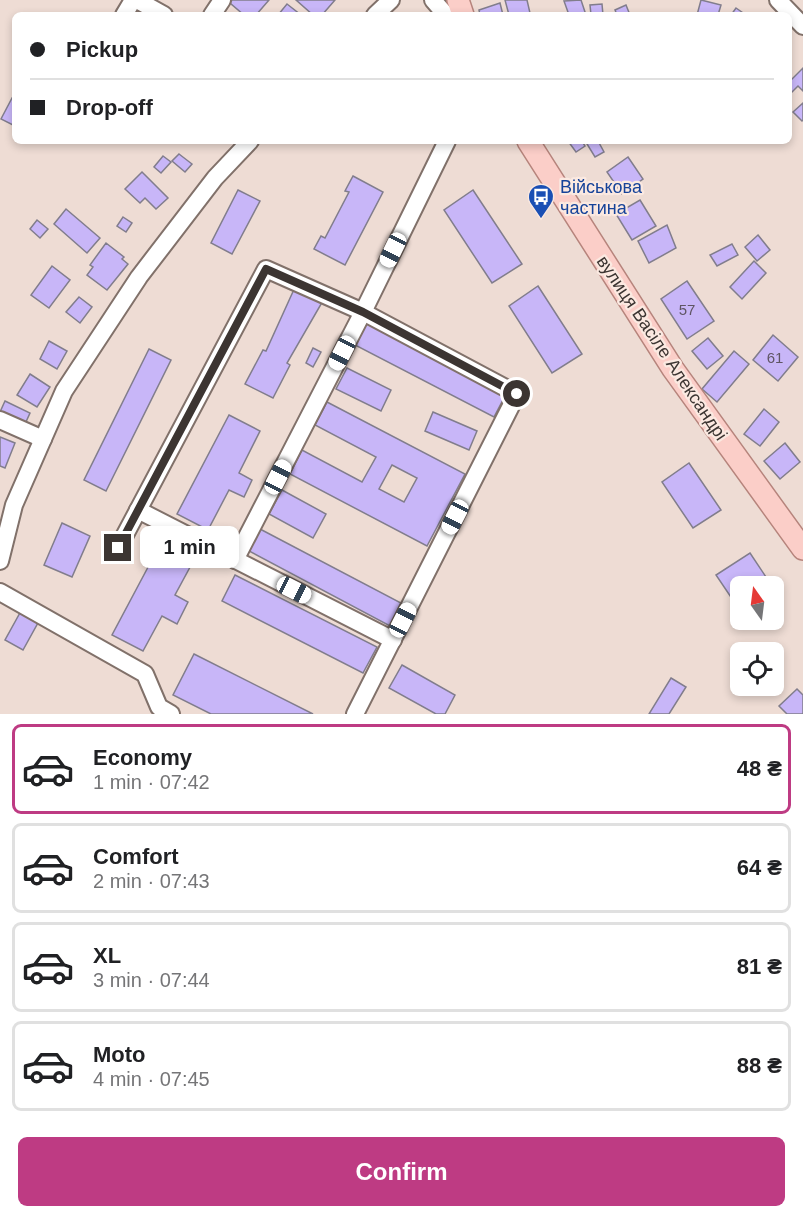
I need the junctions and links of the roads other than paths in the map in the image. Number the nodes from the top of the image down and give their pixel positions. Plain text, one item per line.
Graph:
1 (135, 0) edge
2 (391, 0) edge
3 (433, 0) edge
4 (778, 0) edge
5 (158, 12) edge
6 (378, 12) edge
7 (443, 12) edge
8 (789, 12) edge
9 (792, 15) edge
10 (803, 27) edge
11 (247, 144) edge
12 (446, 144) edge
13 (530, 144) edge
14 (363, 312) junction
15 (0, 420) edge
16 (43, 439) junction
17 (138, 510) junction
18 (118, 548) dead end
19 (803, 549) edge
20 (235, 560) junction
21 (0, 561) edge
22 (0, 592) edge
23 (393, 640) junction
24 (171, 714) edge
25 (355, 714) edge

1 - 5 street
2 - 6 street
3 - 7 street
4 - 8 street
9 - 10 street
11 - 16 street
12 - 14 street
13 - 19 main road, вулиця Васіле Александрі
14 - 17 street
14 - 20 street
14 - 23 street
15 - 16 street
16 - 21 street
17 - 18 street
17 - 20 street
20 - 23 street
22 - 24 street
23 - 25 street

